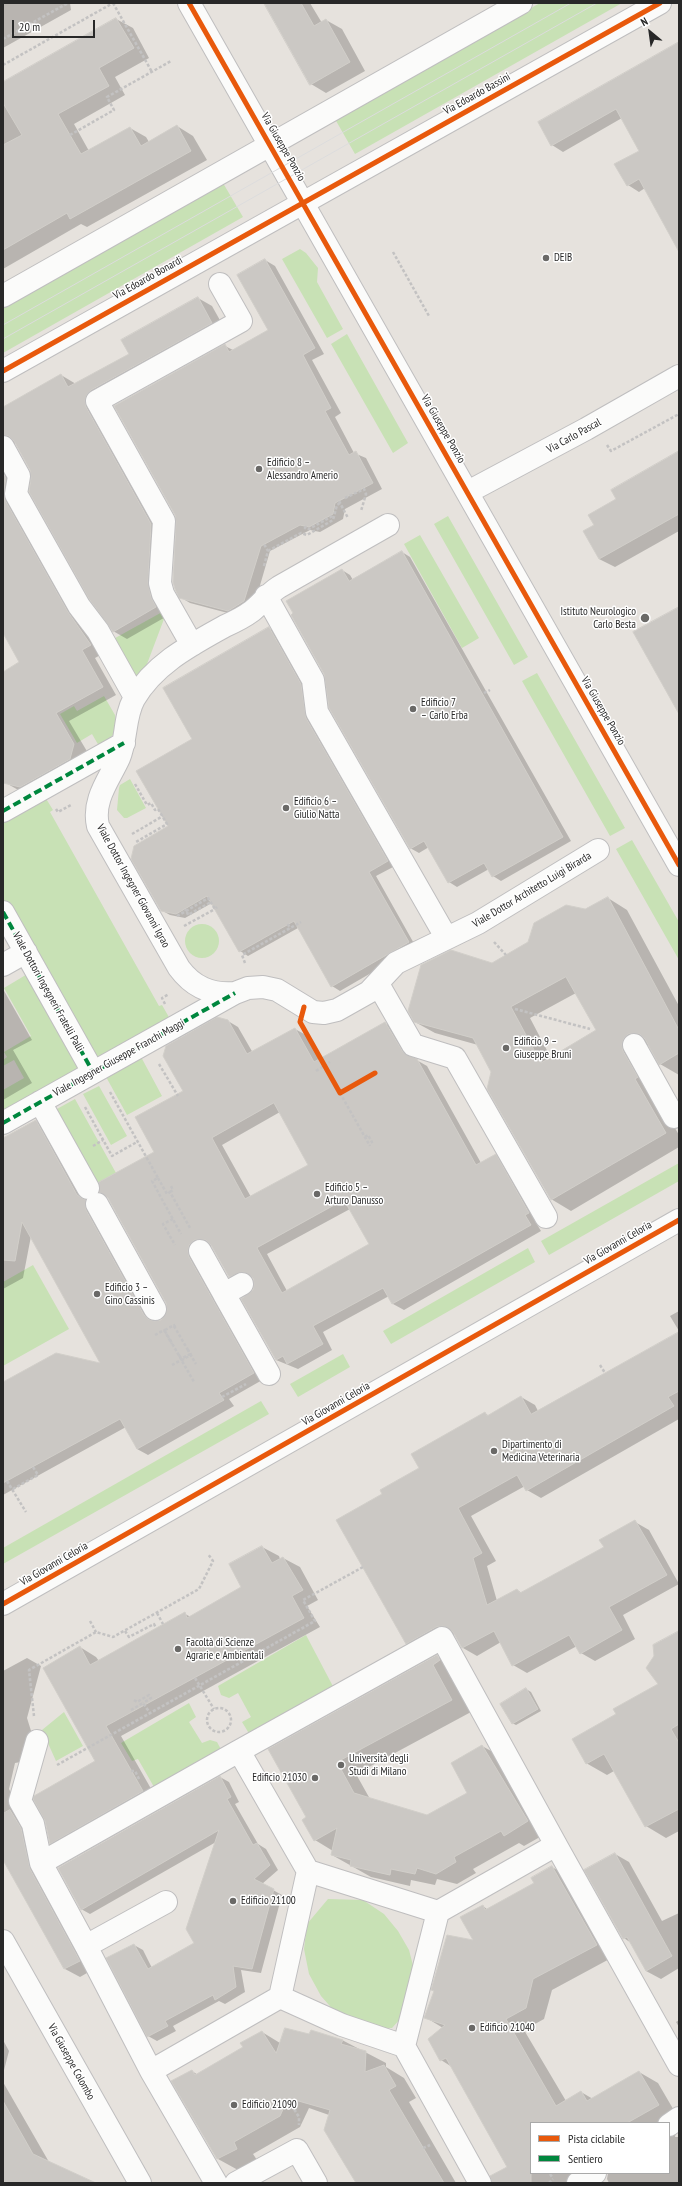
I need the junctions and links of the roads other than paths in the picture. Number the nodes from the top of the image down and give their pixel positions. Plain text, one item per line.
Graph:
1 (189, 3) edge
2 (521, 3) edge
3 (660, 3) edge
4 (269, 145) junction
5 (303, 202) junction
6 (220, 284) dead end
7 (3, 296) edge
8 (3, 371) edge
9 (679, 376) edge
10 (3, 447) edge
11 (468, 492) junction
12 (388, 525) dead end
13 (266, 596) junction
14 (192, 645) junction
15 (135, 697) junction
16 (124, 743) junction
17 (3, 811) edge
18 (598, 850) dead end
19 (679, 865) edge
20 (3, 912) edge
21 (446, 937) junction
22 (26, 952) junction
23 (3, 965) edge
24 (378, 984) junction
25 (235, 993) junction
26 (634, 1045) dead end
27 (95, 1071) junction
28 (40, 1102) junction
29 (679, 1114) edge
30 (3, 1123) edge
31 (546, 1217) dead end
32 (679, 1220) edge
33 (192, 1241) road end
34 (155, 1309) road end
35 (269, 1374) dead end
36 (3, 1604) edge
37 (37, 1741) road end
38 (239, 1751) junction
39 (556, 1845) junction
40 (41, 1863) junction
41 (308, 1870) junction
42 (166, 1902) dead end
43 (438, 1912) junction
44 (3, 1941) edge
45 (86, 1946) junction
46 (280, 1997) junction
47 (404, 2046) junction
48 (679, 2065) edge
49 (151, 2071) junction
50 (679, 2118) edge
51 (670, 2124) edge
52 (140, 2183) edge
53 (216, 2183) edge
54 (236, 2183) edge
55 (316, 2183) edge
56 (480, 2183) edge

1 - 4 street, Via Giuseppe Ponzio
2 - 4 street
3 - 5 street, Via Edoardo Bassini
4 - 5 street, Via Giuseppe Ponzio
4 - 7 street
5 - 8 street, Via Edoardo Bonardi
5 - 11 street, Via Giuseppe Ponzio
6 - 14 street
9 - 11 street, Via Carlo Pascal
10 - 15 street
11 - 19 street, Via Giuseppe Ponzio
12 - 13 street, Viale Dottor Ingegner Giovanni Igrao
13 - 14 street, Viale Dottor Ingegner Giovanni Igrao
13 - 21 street
14 - 15 street, Viale Dottor Ingegner Giovanni Igrao
15 - 16 street, Viale Dottor Ingegner Giovanni Igrao
16 - 17 street
16 - 25 street, Viale Dottor Ingegner Giovanni Igrao
18 - 21 street, Viale Dottor Architetto Luigi Birarda
20 - 22 street, Viale Dottori Ingegneri Fratelli Palli
21 - 24 street, Viale Dottor Architetto Luigi Birarda
22 - 23 street
22 - 27 street, Viale Dottori Ingegneri Fratelli Palli
24 - 25 street, Viale Dottor Architetto Luigi Birarda
24 - 31 street
25 - 27 street, Viale Ingegner Giuseppe Franchi Maggi
26 - 29 street
27 - 28 street, Viale Ingegner Giuseppe Franchi Maggi
28 - 30 street, Viale Ingegner Giuseppe Franchi Maggi
28 - 34 street
32 - 36 street, Via Giovanni Celoria
33 - 35 street
37 - 40 street
38 - 39 street
38 - 40 street
38 - 41 street
39 - 43 street
39 - 48 street
40 - 45 street
41 - 43 street
41 - 46 street
42 - 45 street
43 - 47 street
44 - 52 street, Via Giuseppe Colombo
45 - 49 street
46 - 47 street
46 - 49 street
47 - 56 street
49 - 53 street
50 - 51 street
54 - 55 street

